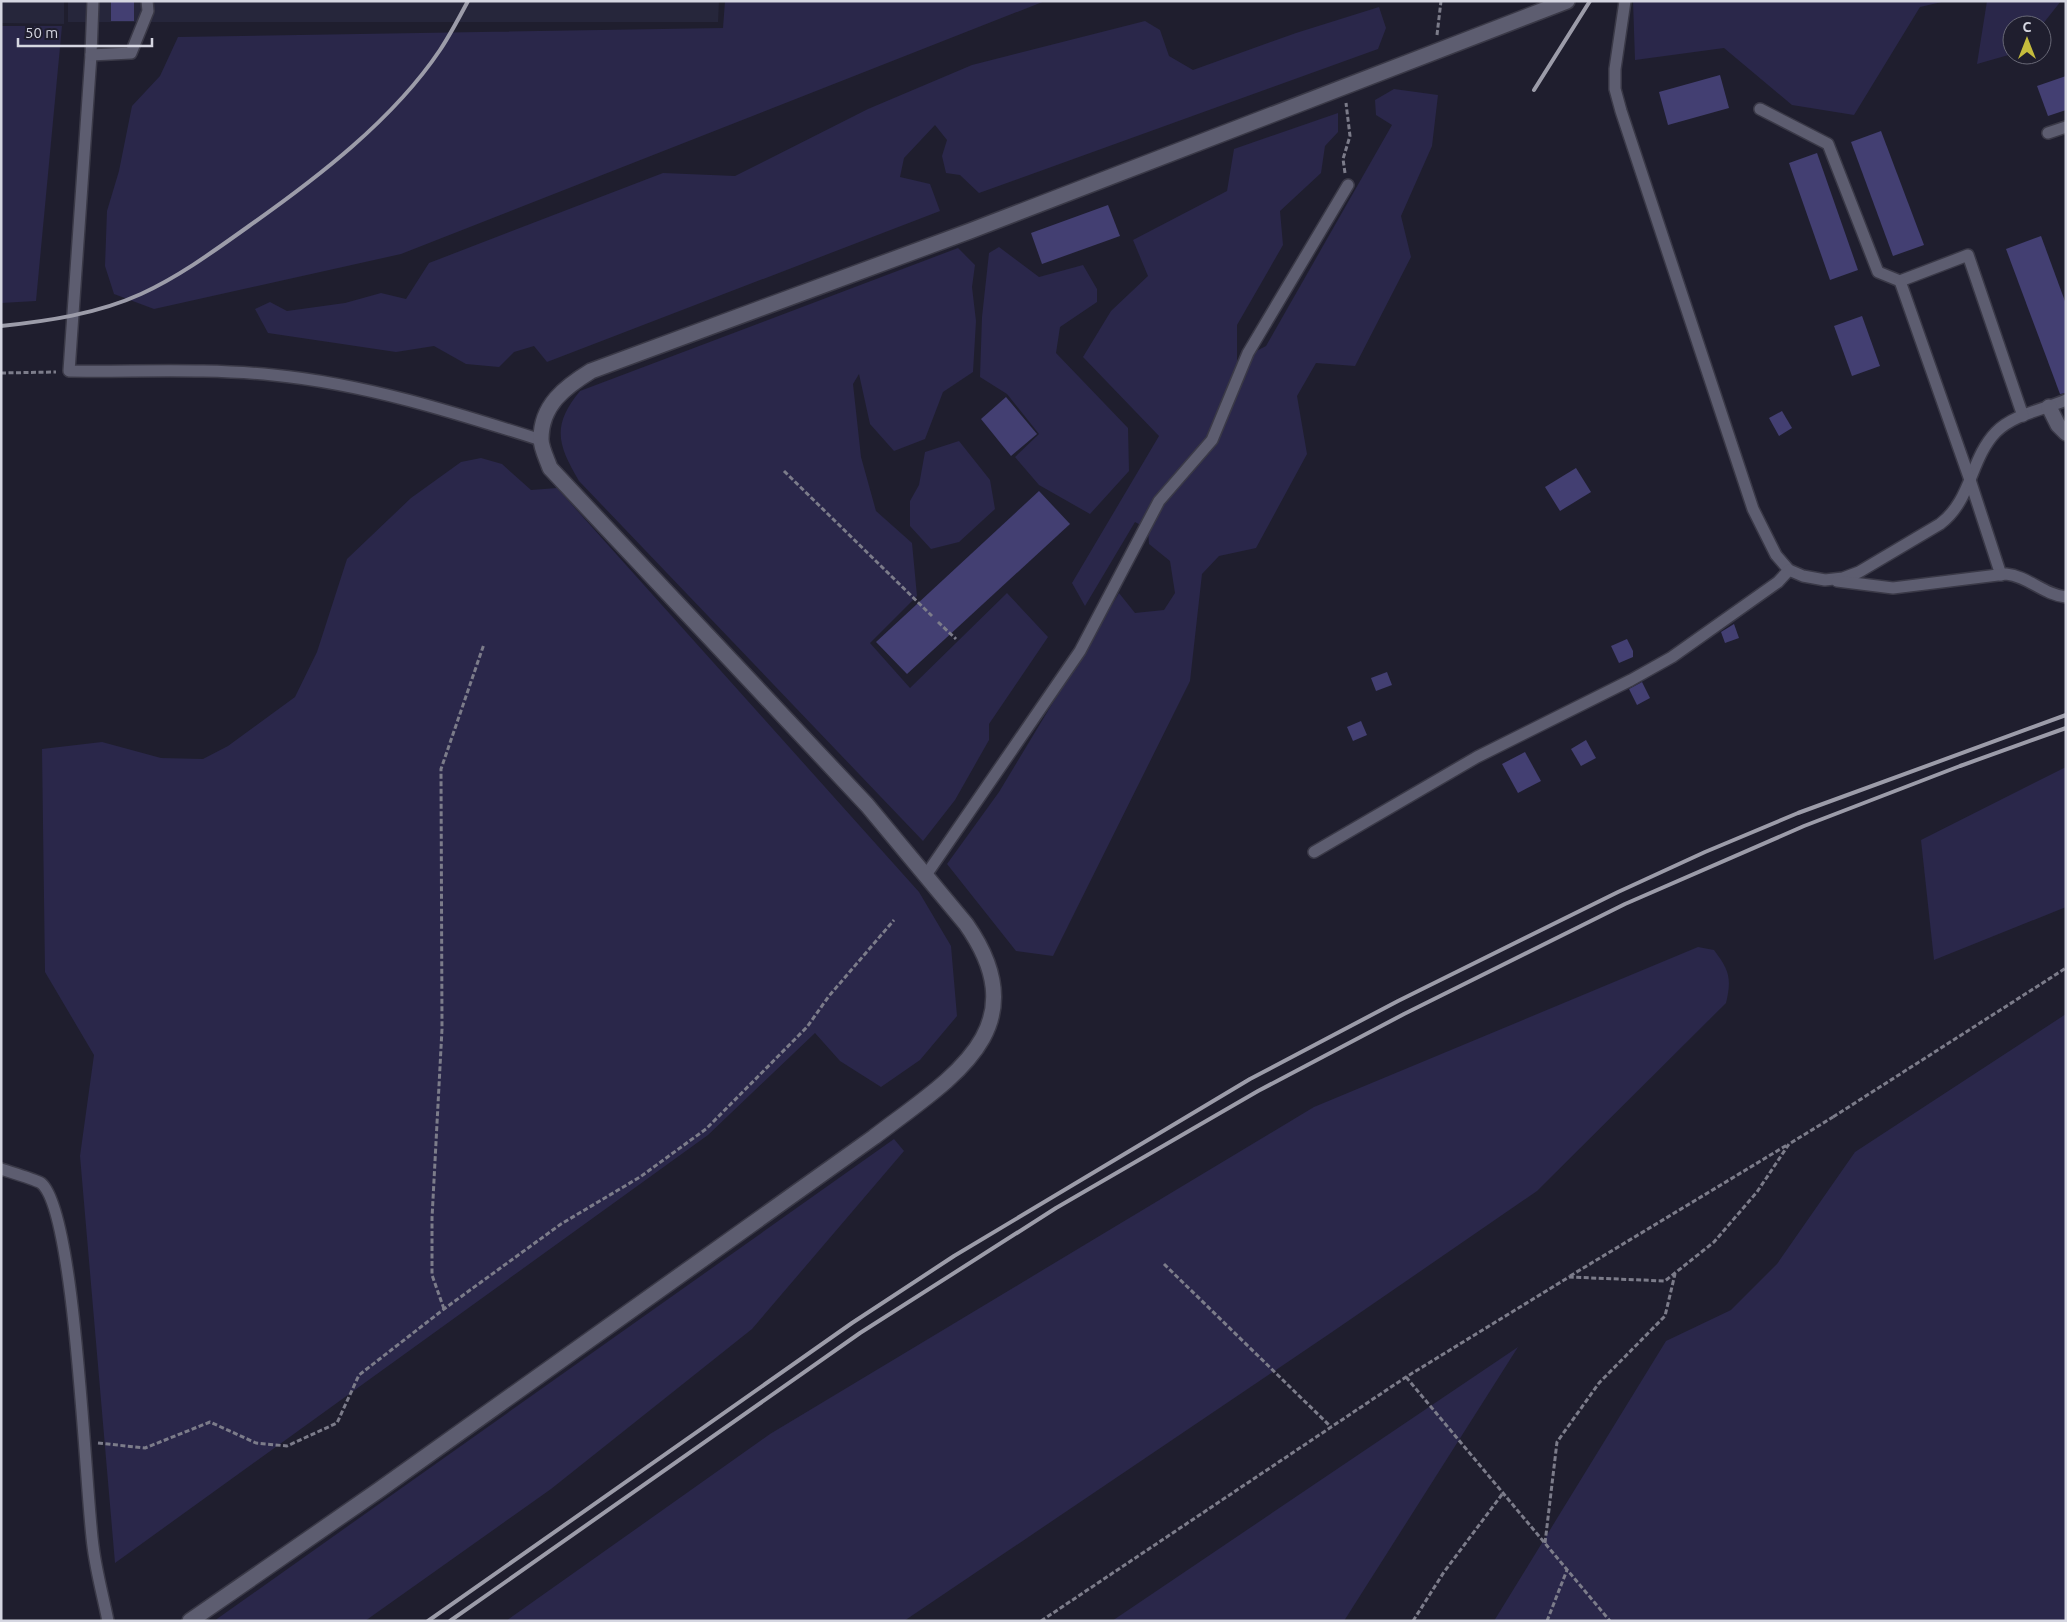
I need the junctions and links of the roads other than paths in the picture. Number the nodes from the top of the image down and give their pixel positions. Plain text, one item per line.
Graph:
1 (93, 1) edge
2 (147, 1) edge
3 (1567, 1) edge
4 (1625, 1) edge
5 (91, 55) junction
6 (1760, 109) dead end
7 (2066, 127) edge
8 (2048, 134) dead end
9 (1348, 185) road end
10 (1900, 281) junction
11 (2066, 400) edge
12 (2049, 407) junction
13 (2023, 416) junction
14 (2066, 433) edge
15 (541, 440) junction
16 (1970, 480) junction
17 (1789, 570) junction
18 (2001, 575) junction
19 (1825, 580) junction
20 (2066, 597) edge
21 (1314, 852) dead end
22 (926, 875) junction
23 (1, 1169) edge
24 (108, 1621) edge
25 (190, 1621) edge

1 - 5 lane
2 - 5 lane
3 - 15 street
4 - 17 lane
5 - 15 lane
6 - 10 lane
7 - 8 lane
9 - 22 lane
10 - 13 lane
10 - 16 lane
11 - 12 lane
12 - 13 lane
12 - 14 street
13 - 16 lane
15 - 22 street
16 - 18 lane
16 - 19 lane
17 - 19 lane
17 - 21 lane
18 - 19 lane
18 - 20 lane
22 - 25 street
23 - 24 lane

